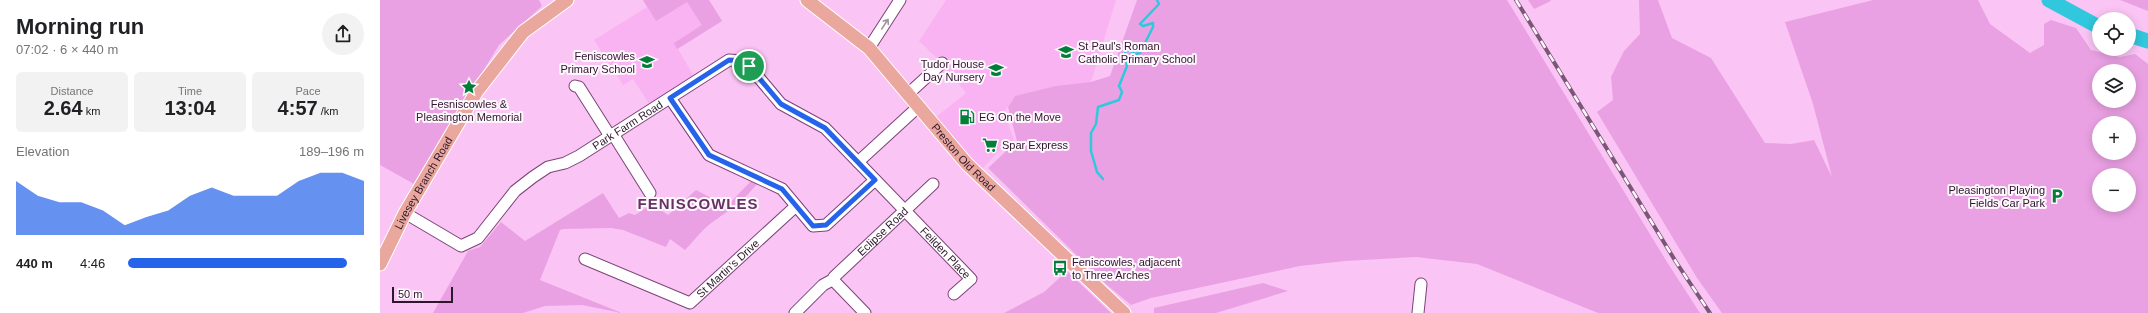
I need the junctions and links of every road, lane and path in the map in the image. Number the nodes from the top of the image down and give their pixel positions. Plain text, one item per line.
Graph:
1 (566, 0) edge
2 (900, 0) edge
3 (815, 2) edge
4 (869, 48) junction
5 (942, 64) dead end
6 (575, 86) dead end
7 (908, 94) junction
8 (670, 98) junction
9 (918, 108) junction
10 (611, 135) junction
11 (858, 162) junction
12 (875, 180) junction
13 (933, 184) dead end
14 (650, 193) dead end
15 (796, 206) junction
16 (906, 209) junction
17 (405, 213) junction
18 (585, 259) dead end
19 (380, 264) edge
20 (834, 279) junction
21 (1421, 284) dead end
22 (954, 294) dead end
23 (795, 313) edge
24 (865, 313) edge
25 (1124, 313) edge
26 (1418, 313) edge

1 - 17 main road, Livesey Branch Road
4 -> 2 street
3 - 4 main road, Preston Old Road
4 - 7 main road, Preston Old Road
5 - 7 street
6 - 10 street
7 - 9 main road, Preston Old Road
8 - 10 street, Park Farm Road
8 - 11 street, Park Farm Road
8 - 15 street
9 - 11 street
9 - 25 main road, Preston Old Road
10 - 14 street
10 - 17 street, Park Farm Road
11 - 12 street, Park Farm Road
12 - 15 street
12 - 16 street, Park Farm Road
13 - 16 street, Eclipse Road
15 - 18 street, St Martin's Drive
16 - 20 street, Eclipse Road
16 - 22 street, Feilden Place
17 - 19 main road, Livesey Branch Road
20 - 23 street, Eclipse Road
20 - 24 street
21 - 26 street

